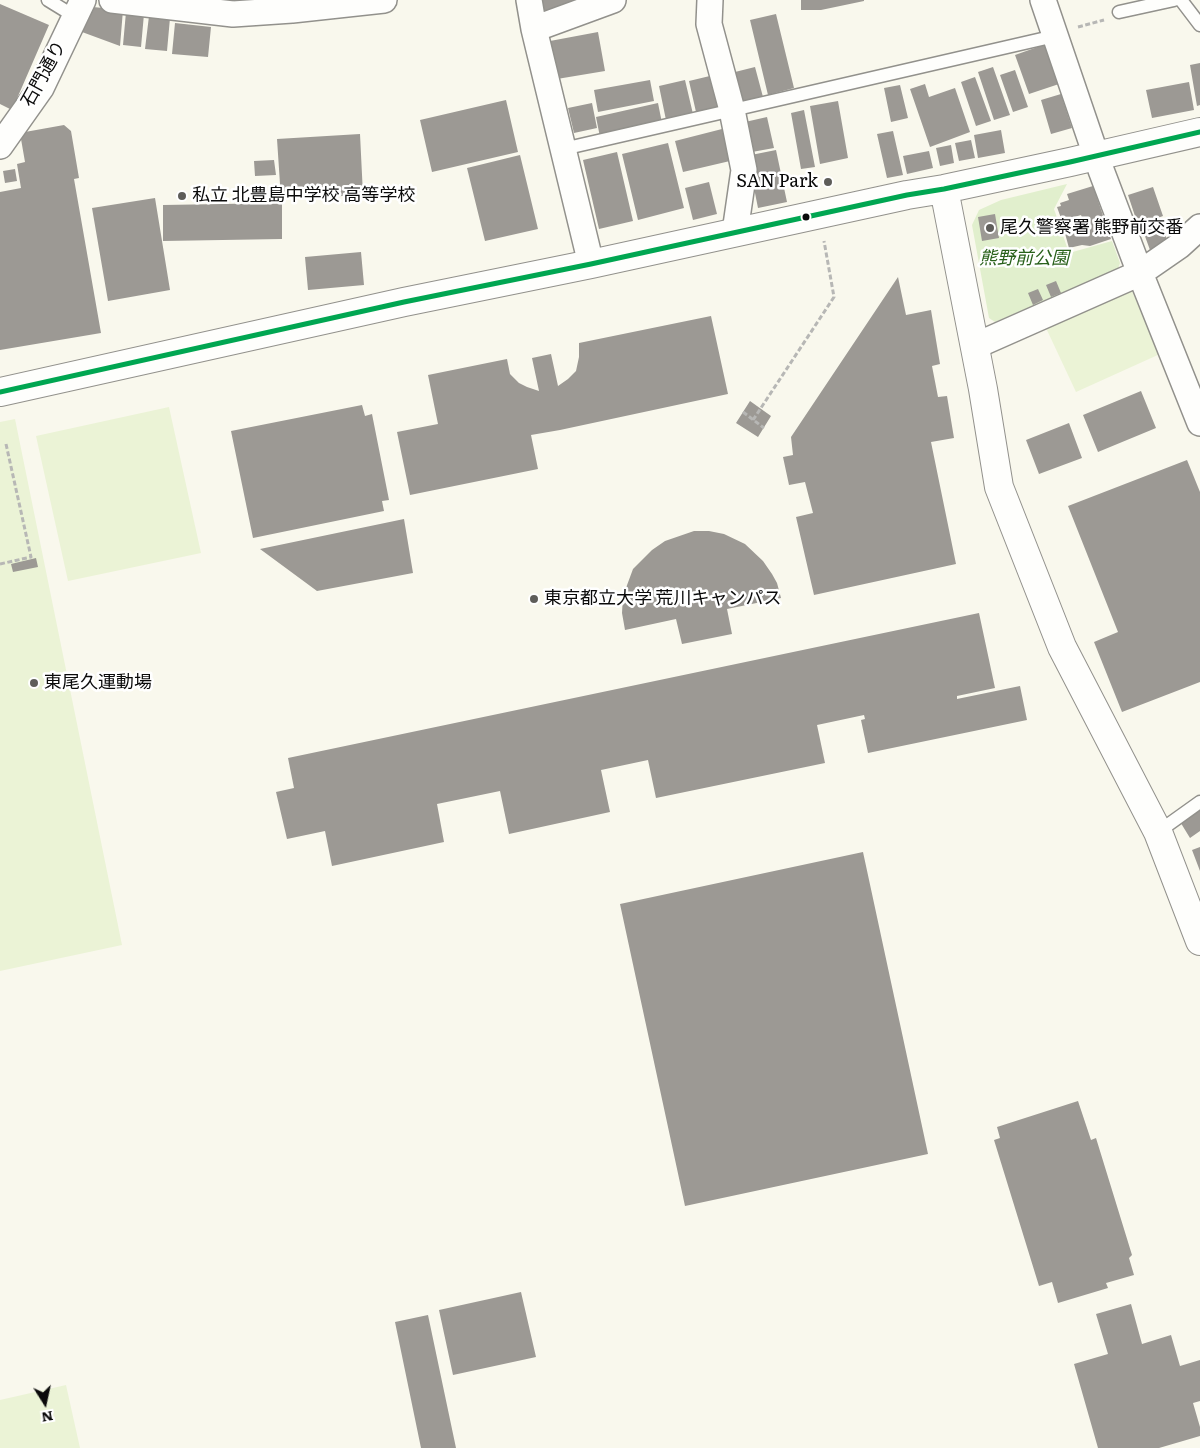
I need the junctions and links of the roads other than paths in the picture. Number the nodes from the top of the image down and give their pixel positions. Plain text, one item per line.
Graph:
1 (48, 0) edge
2 (112, 0) edge
3 (384, 0) edge
4 (529, 0) edge
5 (613, 0) edge
6 (710, 0) edge
7 (1043, 0) edge
8 (1174, 0) edge
9 (1181, 0) edge
10 (300, 4) edge
11 (79, 8) edge
12 (1119, 12) road end
13 (1200, 24) edge
14 (534, 29) junction
15 (1055, 36) junction
16 (732, 110) junction
17 (1200, 132) edge
18 (0, 146) edge
19 (563, 149) junction
20 (1096, 156) junction
21 (944, 189) junction
22 (1200, 227) edge
23 (735, 232) junction
24 (591, 264) junction
25 (1140, 273) junction
26 (974, 346) junction
27 (0, 392) edge
28 (1200, 423) edge
29 (1200, 802) edge
30 (1158, 832) junction
31 (1200, 941) edge

1 - 11 lane
2 - 10 street
3 - 10 street
4 - 14 street
5 - 14 street
6 - 16 street
7 - 15 street
8 - 12 lane
9 - 13 lane
11 - 18 street, 石門通り
14 - 19 street
15 - 16 lane
15 - 20 street
16 - 19 lane
16 - 23 street
17 - 20 street
19 - 24 street
20 - 21 street
20 - 25 street
21 - 23 street
21 - 26 street
22 - 25 street
23 - 24 street
24 - 27 street
25 - 26 street
25 - 28 street
26 - 30 street
29 - 30 lane
30 - 31 street

